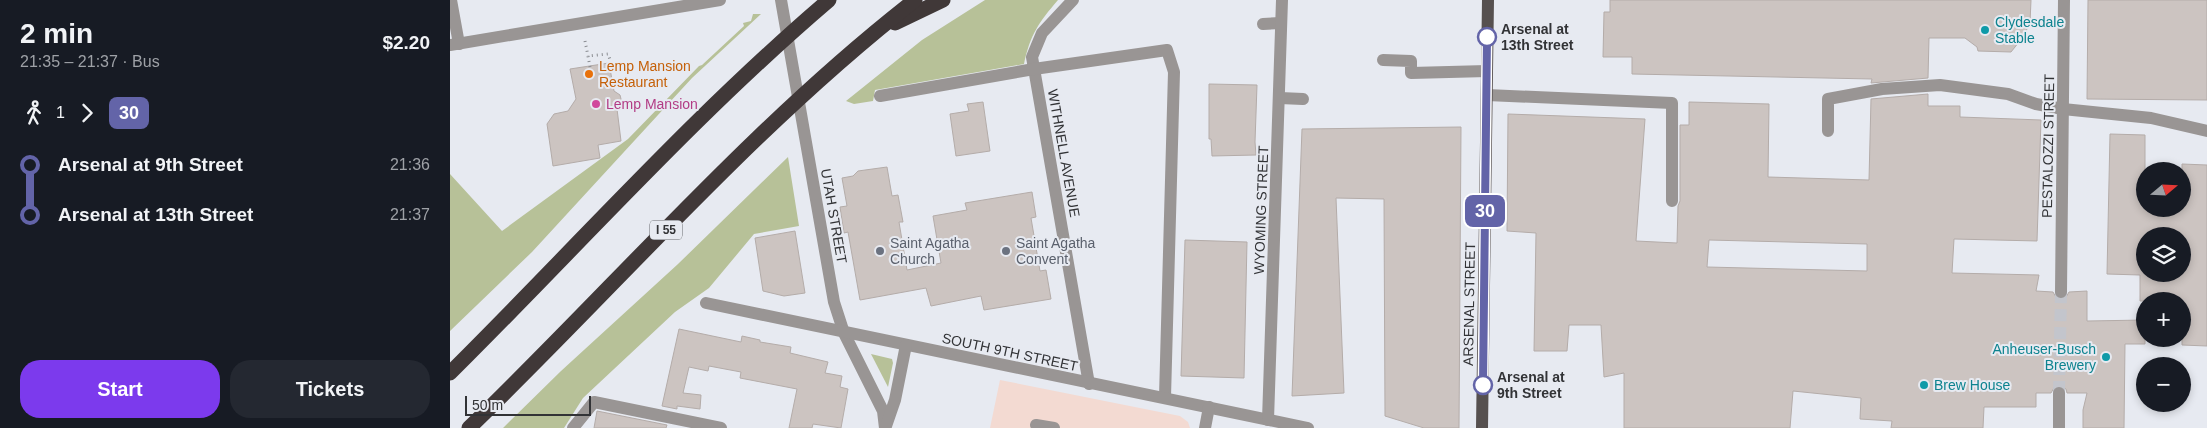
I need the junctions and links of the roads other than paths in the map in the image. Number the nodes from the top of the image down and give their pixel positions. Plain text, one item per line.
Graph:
1 (451, 0) edge
2 (720, 0) edge
3 (781, 0) edge
4 (829, 0) edge
5 (915, 0) edge
6 (943, 0) edge
7 (1073, 0) edge
8 (1282, 0) edge
9 (1488, 0) edge
10 (2064, 0) edge
11 (1281, 23) junction
12 (1264, 24) dead end
13 (867, 37) junction
14 (455, 45) edge
15 (1383, 60) dead end
16 (1034, 69) junction
17 (1487, 71) junction
18 (1487, 95) junction
19 (880, 96) dead end
20 (1280, 98) junction
21 (1303, 99) dead end
22 (2063, 109) junction
23 (1828, 131) dead end
24 (2207, 131) edge
25 (1672, 201) dead end
26 (2061, 292) tunnel mouth
27 (706, 303) dead end
28 (844, 333) junction
29 (906, 345) junction
30 (450, 372) edge
31 (1089, 384) junction
32 (2059, 393) tunnel mouth
33 (1165, 397) junction
34 (1209, 407) junction
35 (1268, 420) junction
36 (1036, 425) dead end
37 (469, 428) edge
38 (573, 428) edge
39 (721, 428) edge
40 (885, 428) edge
41 (1054, 428) edge
42 (1205, 428) edge
43 (1308, 428) edge
44 (1482, 428) edge
45 (2059, 428) edge

1 - 14 street
2 - 14 street
3 - 28 street, UTAH STREET
4 - 30 highway
5 - 13 highway, I 55
6 - 13 highway
7 - 16 street, WITHNELL AVENUE
8 - 11 street, WYOMING STREET
9 - 17 main road, ARSENAL STREET
10 - 22 street, PESTALOZZI STREET
11 - 12 street
11 - 20 street, WYOMING STREET
13 - 37 highway, I 55
15 - 17 street
16 - 19 street
16 - 31 street, WITHNELL AVENUE
16 - 33 street
17 - 18 main road, ARSENAL STREET
18 - 25 street
18 - 44 main road, ARSENAL STREET
20 - 21 street
20 - 35 street, WYOMING STREET
22 - 23 street
22 - 24 street
22 - 26 street, PESTALOZZI STREET
27 - 28 street, SOUTH 9TH STREET
28 - 29 street, SOUTH 9TH STREET
28 - 40 street, UTAH STREET
29 - 31 street, SOUTH 9TH STREET
29 - 40 street
31 - 33 street, SOUTH 9TH STREET
32 - 45 street
33 - 34 street, SOUTH 9TH STREET
34 - 35 street, SOUTH 9TH STREET
34 - 42 street
35 - 43 street, SOUTH 9TH STREET
36 - 41 street
38 - 39 street

